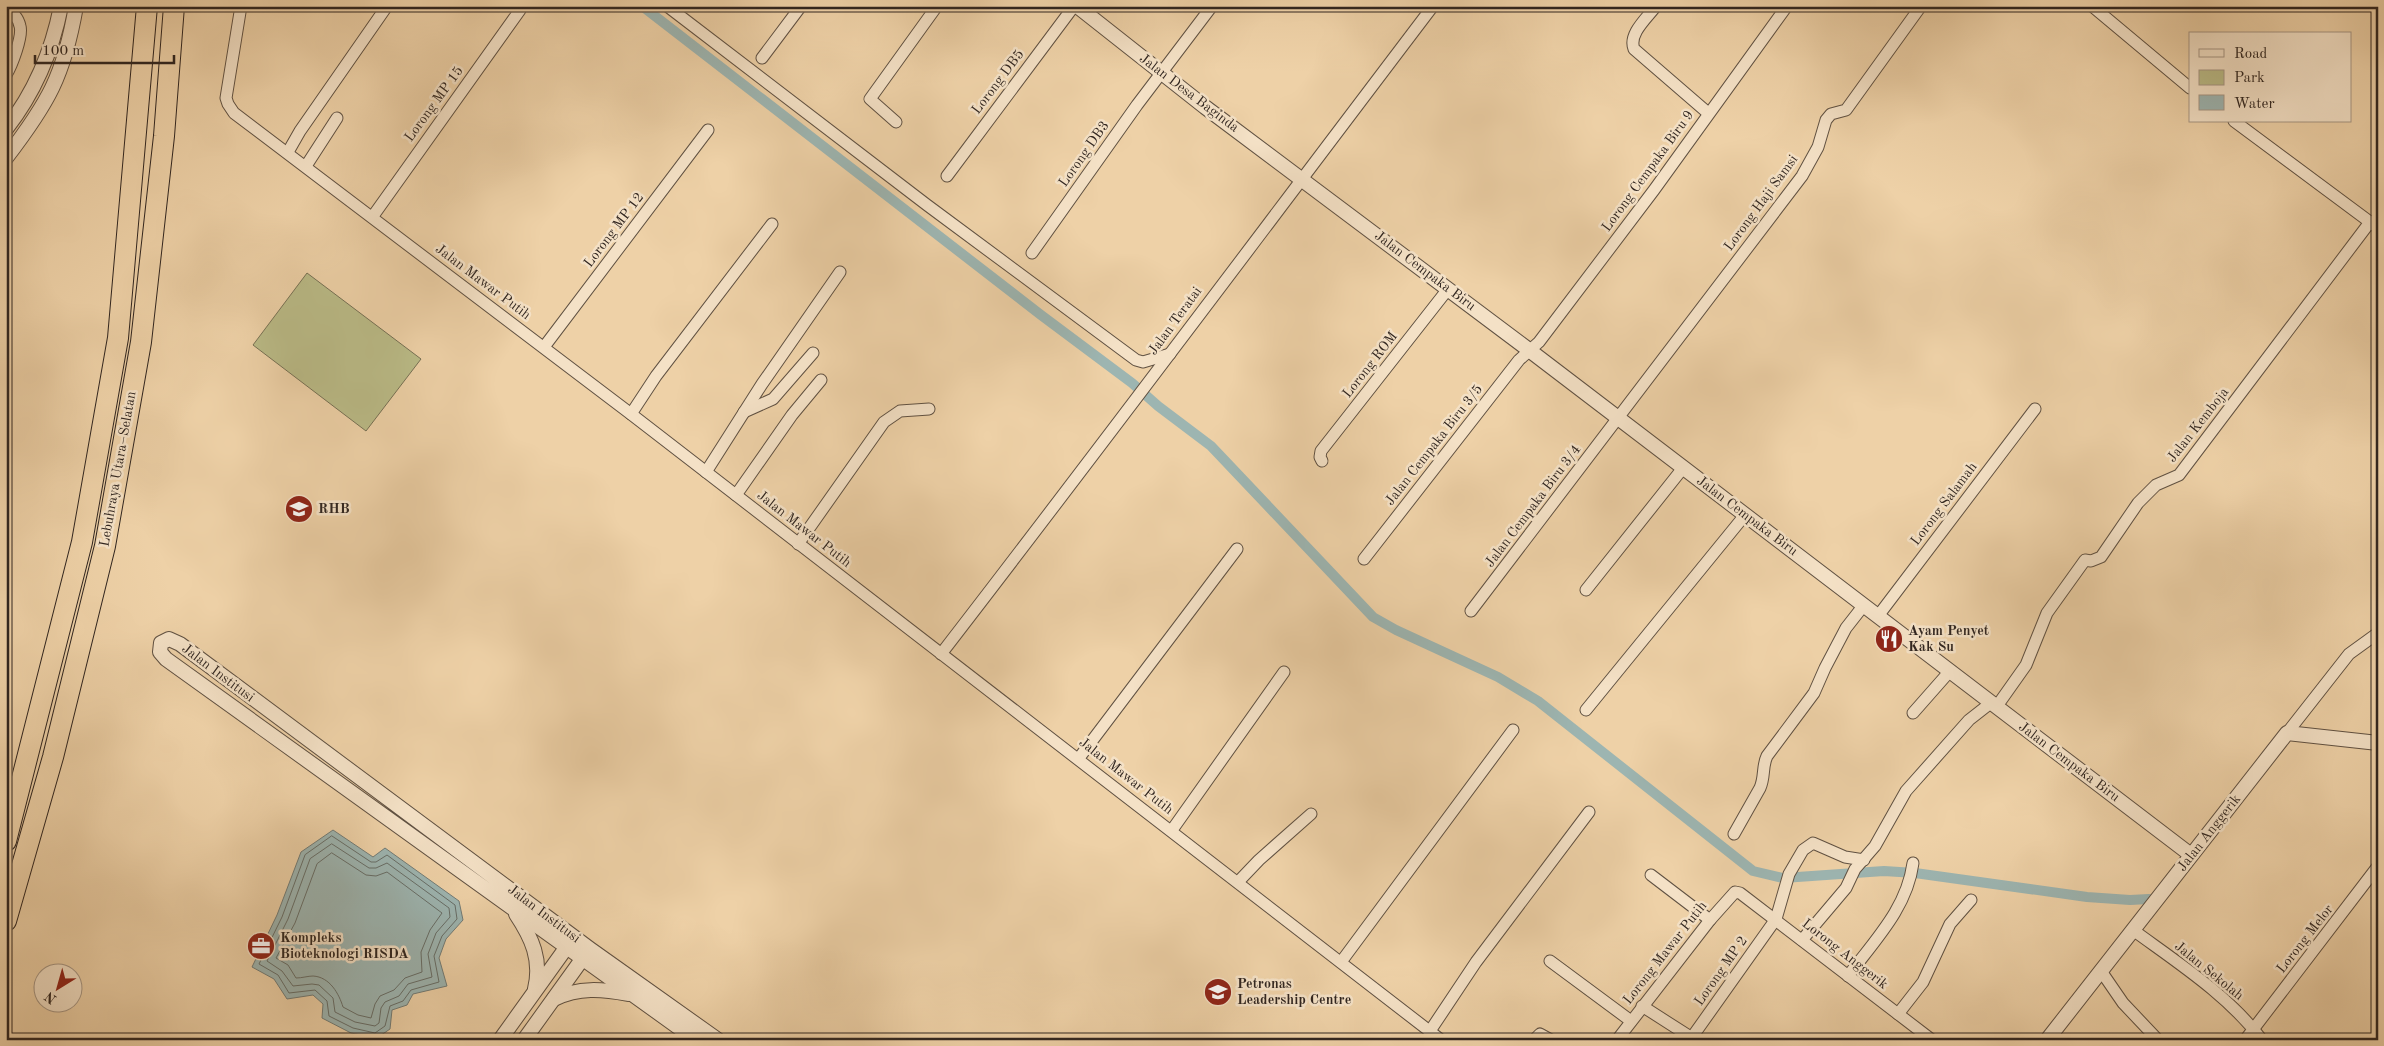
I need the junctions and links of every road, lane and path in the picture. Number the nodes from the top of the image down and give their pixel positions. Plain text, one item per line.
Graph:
1 (61, 6) edge
2 (76, 6) edge
3 (147, 6) edge
4 (174, 6) edge
5 (241, 6) edge
6 (387, 6) edge
7 (667, 6) edge
8 (801, 6) edge
9 (937, 6) edge
10 (1076, 6) edge
11 (1212, 6) edge
12 (1433, 6) edge
13 (1656, 6) edge
14 (1787, 6) edge
15 (1921, 6) edge
16 (2092, 6) edge
17 (6, 8) edge
18 (520, 10) dead end
19 (762, 58) dead end
20 (1162, 74) junction
21 (6, 75) edge
22 (2189, 87) edge
23 (1708, 113) junction
24 (337, 118) dead end
25 (896, 122) dead end
26 (2235, 122) edge
27 (6, 129) edge
28 (708, 130) dead end
29 (288, 152) junction
30 (6, 158) edge
31 (306, 166) junction
32 (947, 176) dead end
33 (1302, 179) junction
34 (373, 216) junction
35 (772, 224) dead end
36 (2374, 225) edge
37 (1032, 253) dead end
38 (840, 272) dead end
39 (1448, 289) junction
40 (544, 347) junction
41 (1529, 350) junction
42 (813, 353) dead end
43 (1170, 354) junction
44 (820, 380) dead end
45 (929, 409) dead end
46 (2034, 409) dead end
47 (744, 412) junction
48 (631, 414) junction
49 (1618, 418) junction
50 (1322, 462) dead end
51 (1684, 468) junction
52 (706, 472) junction
53 (736, 495) junction
54 (1745, 515) junction
55 (798, 544) junction
56 (1237, 549) dead end
57 (1364, 560) dead end
58 (1586, 590) dead end
59 (1864, 605) junction
60 (1471, 611) dead end
61 (1878, 616) junction
62 (2378, 633) edge
63 (941, 654) junction
64 (1950, 671) junction
65 (1284, 672) dead end
66 (1994, 704) junction
67 (1586, 710) dead end
68 (1913, 713) dead end
69 (1513, 730) dead end
70 (2287, 733) junction
71 (2378, 743) edge
72 (1078, 758) junction
73 (1589, 812) dead end
74 (1311, 814) dead end
75 (1172, 830) junction
76 (1734, 834) dead end
77 (6, 841) edge
78 (2191, 855) junction
79 (1864, 860) junction
80 (2378, 866) edge
81 (1912, 869) dead end
82 (1652, 875) dead end
83 (1238, 882) junction
84 (1740, 893) joint
85 (1971, 900) dead end
86 (512, 907) junction
87 (1710, 920) junction
88 (1776, 920) junction
89 (6, 921) edge
90 (2133, 930) junction
91 (1802, 940) junction
92 (571, 942) junction
93 (587, 954) junction
94 (1550, 961) dead end
95 (1341, 962) junction
96 (2101, 971) junction
97 (1848, 976) junction
98 (534, 993) junction
99 (634, 995) junction
100 (552, 1001) junction
101 (1642, 1006) junction
102 (1898, 1014) junction
103 (1632, 1021) junction
104 (2254, 1029) junction
105 (1430, 1031) junction
106 (1691, 1039) edge
107 (500, 1040) edge
108 (524, 1040) edge
109 (696, 1040) edge
110 (718, 1040) edge
111 (1441, 1040) edge
112 (1534, 1040) edge
113 (1551, 1040) edge
114 (1617, 1040) edge
115 (1932, 1040) edge
116 (2047, 1040) edge
117 (2158, 1040) edge
118 (2245, 1040) edge
119 (2262, 1040) edge

1 - 27 street
2 - 30 street
3 - 77 highway, Lebuhraya Utara–Selatan
4 - 89 highway, Lebuhraya Utara–Selatan
5 - 29 street, Jalan Mawar Putih
6 - 29 street
7 - 43 street
8 - 19 street
9 - 25 street
10 - 20 street, Jalan Desa Baginda
10 - 32 street, Lorong DB5
11 - 20 street, Lorong DB3
12 - 33 street, Jalan Teratai
13 - 23 street
14 - 23 street, Lorong Cempaka Biru 9
15 - 49 street, Lorong Haji Samsi
16 - 22 street
17 - 21 street
18 - 34 street, Lorong MP 15
20 - 33 street, Jalan Desa Baginda
20 - 37 street, Lorong DB3
23 - 41 street, Lorong Cempaka Biru 9
24 - 31 street
26 - 36 street, Jalan Kemboja
28 - 40 street, Lorong MP 12
29 - 31 street, Jalan Mawar Putih
31 - 34 street, Jalan Mawar Putih
33 - 39 street, Jalan Cempaka Biru
33 - 43 street, Jalan Teratai
34 - 40 street, Jalan Mawar Putih
35 - 48 street
36 - 66 street, Jalan Kemboja
38 - 47 street
39 - 41 street, Jalan Cempaka Biru
39 - 50 street, Lorong ROM
40 - 48 street, Jalan Mawar Putih
41 - 49 street, Jalan Cempaka Biru
41 - 57 street, Jalan Cempaka Biru 3/5
42 - 47 street
43 - 63 street, Jalan Teratai
44 - 53 street
45 - 55 street
46 - 61 street, Lorong Salamah
47 - 52 street
48 - 52 street, Jalan Mawar Putih
49 - 51 street, Jalan Cempaka Biru
49 - 60 street, Jalan Cempaka Biru 3/4
51 - 54 street, Jalan Cempaka Biru
51 - 58 street
52 - 53 street, Jalan Mawar Putih
53 - 55 street, Jalan Mawar Putih
54 - 59 street, Jalan Cempaka Biru
54 - 67 street
55 - 63 street, Jalan Mawar Putih
56 - 72 street
59 - 61 street, Jalan Cempaka Biru
59 - 76 street
61 - 64 street, Jalan Cempaka Biru
62 - 70 street, Jalan Anggerik
63 - 72 street, Jalan Mawar Putih
64 - 66 street, Jalan Cempaka Biru
64 - 68 street
65 - 75 street
66 - 78 street, Jalan Cempaka Biru
66 - 79 street, Jalan Kemboja
69 - 95 street
70 - 71 street
70 - 78 street, Jalan Anggerik
72 - 75 street, Jalan Mawar Putih
73 - 105 street
74 - 83 street
75 - 83 street, Jalan Mawar Putih
78 - 90 street, Jalan Anggerik
79 - 88 street, Lorong MP 2
79 - 91 street, Jalan Kemboja
80 - 104 street, Lorong Melor
81 - 97 street
82 - 87 street
83 - 95 street, Jalan Mawar Putih
84 - 87 street, Lorong Mawar Putih
84 - 88 street, Lorong Anggerik
85 - 102 street
86 - 92 street, Jalan Institusi
86 - 92 street, Jalan Institusi
86 - 98 street
87 - 101 street, Lorong Mawar Putih
88 - 91 street, Lorong Anggerik
88 - 106 street, Lorong MP 2
90 - 96 street, Jalan Anggerik
90 - 104 street, Jalan Sekolah
91 - 97 street, Lorong Anggerik
92 - 93 street, Jalan Institusi
92 - 98 street
93 - 99 street, Jalan Institusi
93 - 100 street
93 - 110 street, Jalan Institusi
94 - 103 street
95 - 105 street, Jalan Mawar Putih
96 - 116 street, Jalan Anggerik
96 - 117 street
97 - 102 street, Lorong Anggerik
98 - 107 street
99 - 100 street
99 - 109 street, Jalan Institusi
100 - 108 street
101 - 103 street, Lorong Mawar Putih
101 - 106 street
102 - 115 street, Lorong Anggerik
103 - 114 street, Lorong Mawar Putih
104 - 118 street, Lorong Melor
104 - 119 street, Jalan Sekolah
105 - 111 street, Jalan Mawar Putih
112 - 113 street

